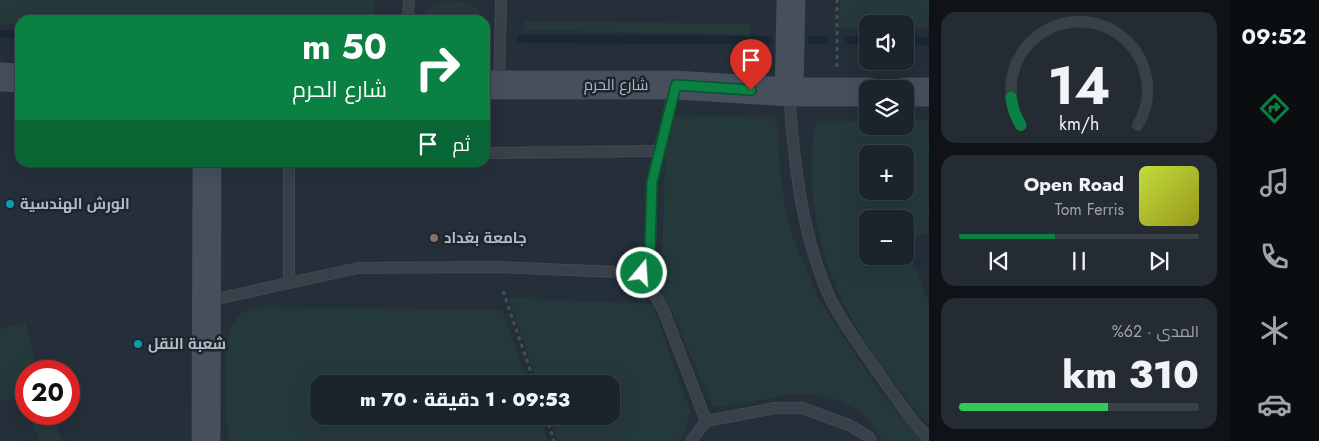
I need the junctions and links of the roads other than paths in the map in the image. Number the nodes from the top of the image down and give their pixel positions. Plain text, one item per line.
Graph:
1 (409, 0) edge
2 (501, 0) edge
3 (791, 0) edge
4 (408, 15) edge
5 (0, 77) edge
6 (15, 78) edge
7 (492, 85) edge
8 (676, 85) junction
9 (789, 92) junction
10 (859, 92) edge
11 (914, 92) edge
12 (929, 92) edge
13 (660, 151) junction
14 (490, 153) edge
15 (208, 167) edge
16 (289, 167) edge
17 (642, 273) junction
18 (289, 283) junction
19 (207, 301) junction
20 (706, 421) junction
21 (929, 438) edge
22 (206, 441) edge
23 (691, 441) edge
24 (871, 441) edge

1 - 4 lane
2 - 7 lane
3 - 9 street
5 - 6 street
7 - 8 street, شارع الحرم
8 - 9 street, شارع الحرم
8 - 13 lane
9 - 10 street, شارع الحرم
9 - 21 lane
11 - 12 street
13 - 14 lane
13 - 17 lane
15 - 19 street
16 - 18 lane
17 - 18 lane
17 - 20 lane
18 - 19 lane
19 - 22 street
20 - 23 lane
20 - 24 lane

